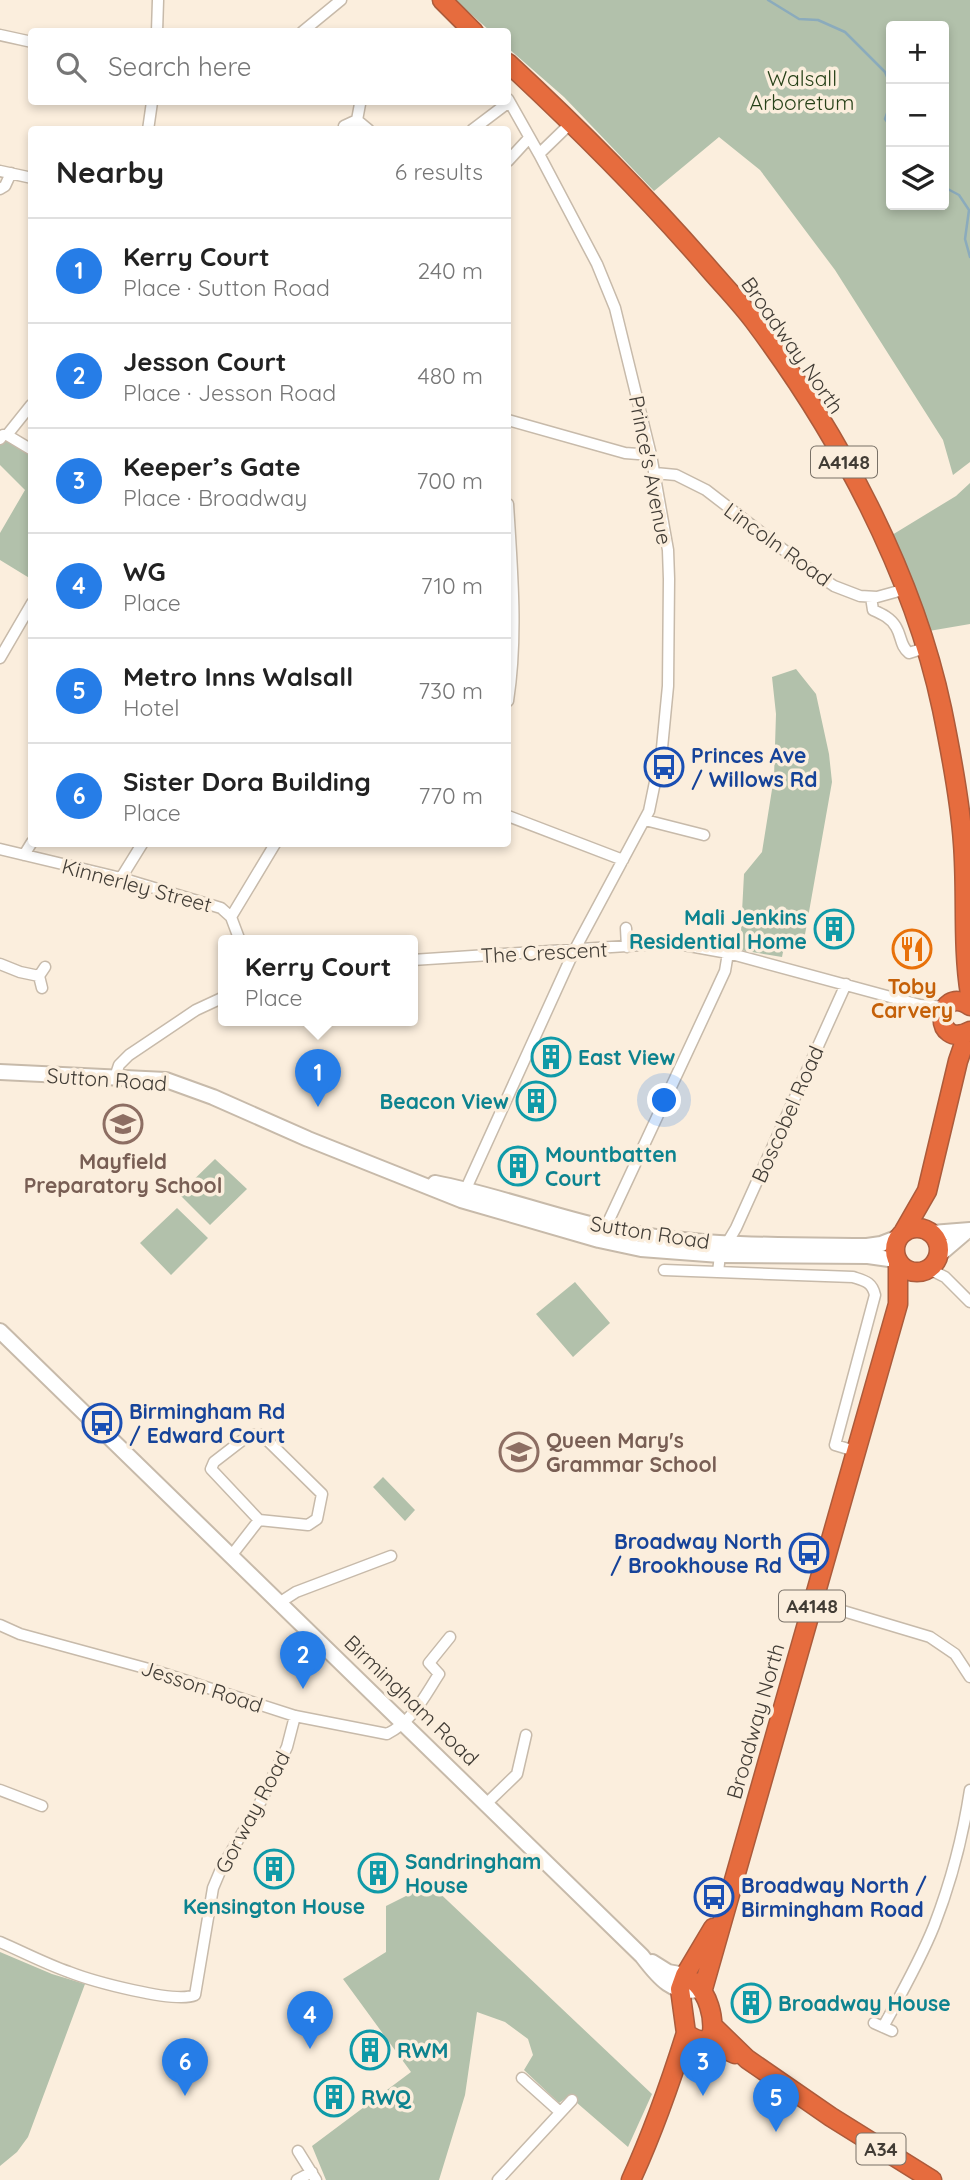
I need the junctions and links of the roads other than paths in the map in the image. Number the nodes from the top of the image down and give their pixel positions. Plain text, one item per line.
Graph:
1 (158, 0) edge
2 (341, 0) edge
3 (442, 0) edge
4 (157, 28) edge
5 (307, 28) edge
6 (470, 28) edge
7 (0, 34) edge
8 (28, 41) edge
9 (511, 66) edge
10 (152, 105) edge
11 (360, 105) edge
12 (503, 105) edge
13 (510, 105) edge
14 (357, 120) junction
15 (572, 122) junction
16 (149, 126) edge
17 (344, 126) dead end
18 (364, 126) edge
19 (477, 126) edge
20 (529, 138) junction
21 (539, 154) junction
22 (511, 158) edge
23 (5, 172) edge
24 (28, 177) edge
25 (0, 189) edge
26 (24, 408) edge
27 (511, 421) edge
28 (3, 437) edge
29 (28, 448) edge
30 (651, 455) junction
31 (655, 473) junction
32 (511, 545) edge
33 (906, 589) junction
34 (871, 597) junction
35 (28, 610) edge
36 (925, 649) junction
37 (0, 657) edge
38 (511, 680) edge
39 (511, 817) edge
40 (645, 820) junction
41 (704, 835) dead end
42 (29, 847) edge
43 (140, 847) edge
44 (273, 847) edge
45 (0, 849) edge
46 (24, 855) junction
47 (623, 860) junction
48 (121, 878) junction
49 (231, 917) junction
50 (626, 928) dead end
51 (238, 935) edge
52 (627, 947) junction
53 (574, 951) junction
54 (728, 953) junction
55 (418, 960) edge
56 (0, 964) edge
57 (965, 966) junction
58 (45, 967) dead end
59 (38, 976) junction
60 (846, 984) junction
61 (42, 988) dead end
62 (970, 994) edge
63 (218, 999) edge
64 (920, 1004) junction
65 (947, 1006) junction
66 (970, 1006) edge
67 (962, 1030) edge
68 (0, 1072) edge
69 (115, 1077) junction
70 (928, 1191) junction
71 (463, 1195) junction
72 (968, 1230) edge
73 (931, 1232) junction
74 (602, 1234) junction
75 (901, 1234) junction
76 (724, 1249) junction
77 (897, 1261) junction
78 (936, 1266) junction
79 (664, 1270) dead end
80 (718, 1272) junction
81 (970, 1302) edge
82 (898, 1304) junction
83 (0, 1331) edge
84 (855, 1451) junction
85 (259, 1520) junction
86 (231, 1556) junction
87 (391, 1556) dead end
88 (813, 1602) junction
89 (279, 1603) junction
90 (0, 1625) edge
91 (450, 1637) dead end
92 (970, 1677) edge
93 (295, 1716) junction
94 (404, 1723) junction
95 (526, 1735) dead end
96 (0, 1790) edge
97 (970, 1790) edge
98 (486, 1804) junction
99 (43, 1806) dead end
100 (725, 1908) junction
101 (0, 1942) edge
102 (683, 1982) junction
103 (703, 1989) junction
104 (883, 2027) dead end
105 (700, 2031) junction
106 (522, 2078) dead end
107 (572, 2101) dead end
108 (560, 2112) junction
109 (298, 2151) dead end
110 (314, 2176) edge
111 (298, 2180) edge
112 (498, 2180) edge
113 (631, 2180) edge
114 (932, 2180) edge

1 - 4 street
2 - 5 street
3 - 6 highway
7 - 8 street
9 - 15 highway, Broadway North / A4148
10 - 16 street
11 - 14 street
12 - 19 street
13 - 20 street, Prince's Avenue
14 - 17 street
14 - 18 street
15 - 21 street
15 - 33 highway, Broadway North / A4148
20 - 21 street, Prince's Avenue
20 - 22 street
21 - 30 street, Prince's Avenue
23 - 24 street
23 - 25 street
26 - 28 street
27 - 30 street
28 - 29 street
30 - 31 street, Prince's Avenue
31 - 34 street, Lincoln Road
31 - 40 street, Prince's Avenue
32 - 38 street
33 - 34 street
33 - 36 highway, Broadway North / A4148
34 - 36 street
35 - 37 street
36 - 57 highway, Broadway North / A4148
39 - 47 street
40 - 41 street
40 - 47 street, Prince's Avenue
42 - 46 street
43 - 48 street
44 - 49 street
45 - 46 street, Kinnerley Street
46 - 48 street, Kinnerley Street
47 - 53 street, Prince's Avenue
48 - 49 street, Kinnerley Street
49 - 51 street
50 - 52 street
52 - 53 street, The Crescent
52 - 54 street, The Crescent
53 - 55 street, The Crescent
53 - 71 street, Prince's Avenue
54 - 60 street, The Crescent
54 - 74 street
56 - 59 street
57 - 62 highway, Broadway North / A4148
57 - 65 highway, Broadway North / A4148
58 - 59 street
59 - 61 street
60 - 64 street, The Crescent
60 - 76 street, Boscobel Road
63 - 69 street
64 - 65 street, The Crescent
64 - 67 street, The Crescent
65 - 66 highway
65 - 67 highway, Broadway North
67 - 70 highway, A4148
68 - 69 street, Sutton Road
69 - 71 street, Sutton Road
70 - 73 highway, A4148
70 - 75 highway, A4148
71 - 74 street, Sutton Road
72 - 73 street
72 - 78 street
73 - 75 highway
73 - 78 highway, A4148
74 - 76 street, Sutton Road
75 - 76 street, Sutton Road
75 - 77 highway, A4148
76 - 77 street, Sutton Road
76 - 80 street
77 - 78 highway
77 - 82 highway, Broadway North / A4148
78 - 81 street
78 - 82 highway, Broadway North / A4148
79 - 80 street
80 - 84 street
82 - 84 highway, Broadway North / A4148
83 - 86 street, Birmingham Road
84 - 88 highway, Broadway North / A4148
85 - 85 street
85 - 86 street
86 - 89 street, Birmingham Road
87 - 89 street
88 - 92 street
88 - 100 highway, Broadway North / A4148
89 - 94 street, Birmingham Road
90 - 93 street, Jesson Road
91 - 94 street
93 - 94 street, Jesson Road
93 - 101 street, Gorway Road
94 - 98 street, Birmingham Road
95 - 98 street
96 - 99 street
97 - 104 street
98 - 102 street, Birmingham Road
100 - 102 highway, Broadway North / A4148
100 - 103 highway, Broadway North / A4148
102 - 103 highway
102 - 105 highway
103 - 105 highway
105 - 113 highway
105 - 114 highway, A34
106 - 108 street
107 - 108 street
108 - 112 street
109 - 110 street
110 - 111 street

